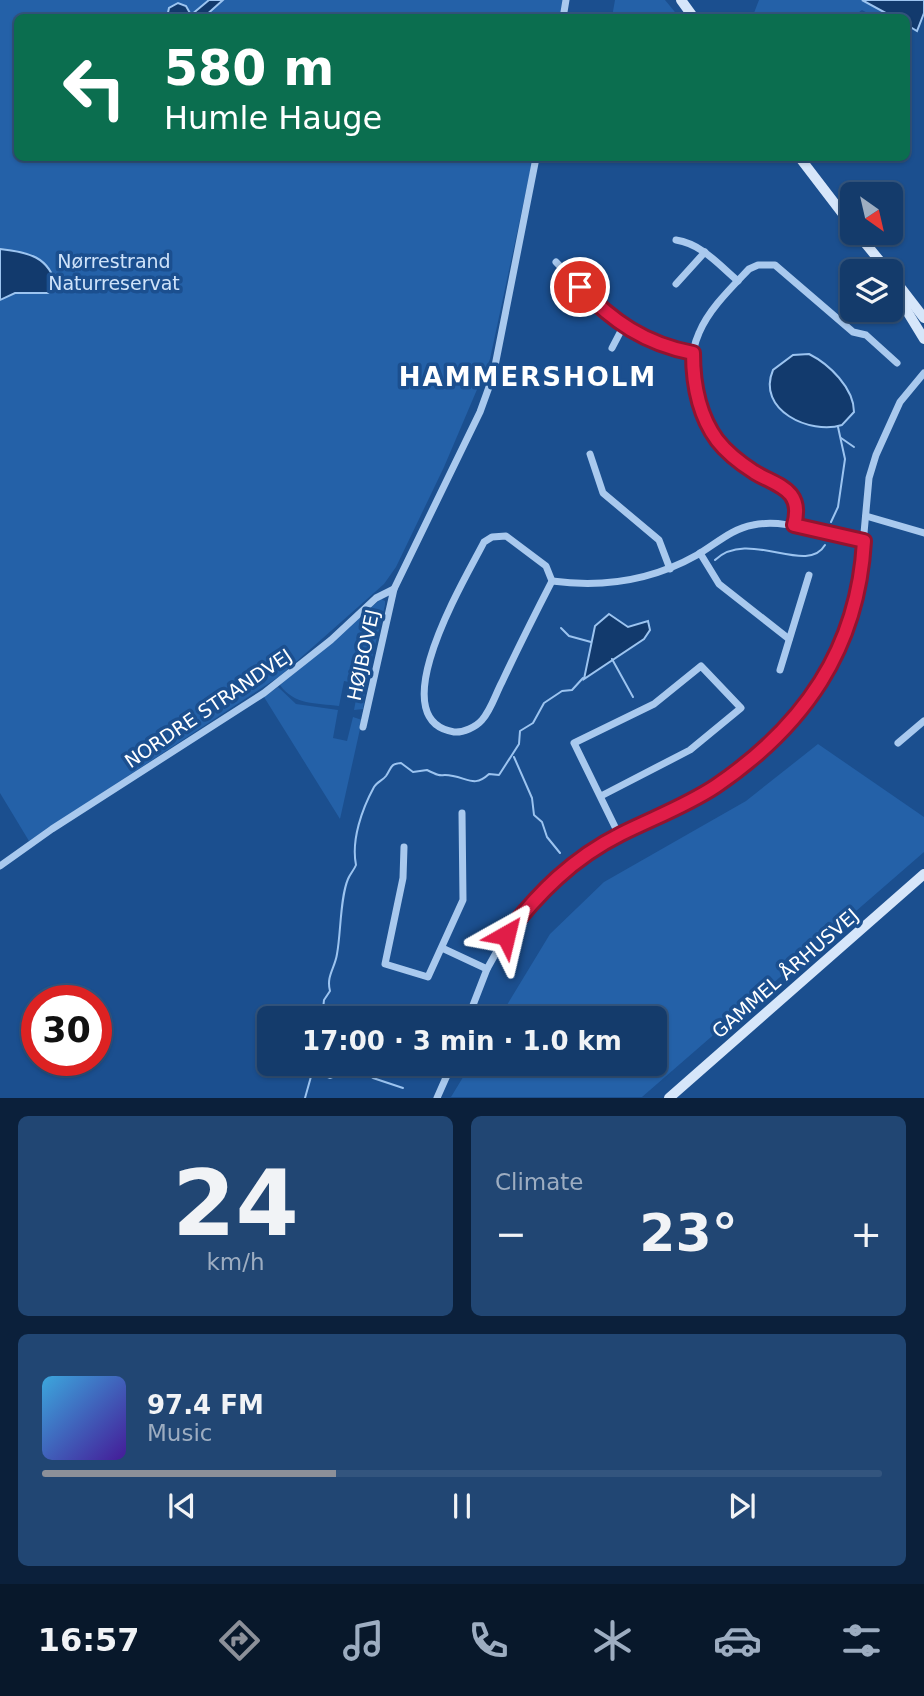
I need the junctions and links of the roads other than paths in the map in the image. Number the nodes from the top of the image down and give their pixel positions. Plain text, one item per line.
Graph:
1 (535, 161) edge
2 (802, 161) edge
3 (840, 210) edge
4 (676, 240) dead end
5 (866, 245) edge
6 (705, 252) junction
7 (877, 259) edge
8 (556, 262) dead end
9 (566, 272) junction
10 (738, 281) junction
11 (555, 282) dead end
12 (676, 284) dead end
13 (903, 292) edge
14 (903, 305) edge
15 (924, 318) edge
16 (624, 325) junction
17 (924, 339) edge
18 (612, 348) dead end
19 (693, 353) junction
20 (897, 363) dead end
21 (924, 373) edge
22 (590, 454) dead end
23 (866, 516) junction
24 (794, 525) junction
25 (924, 533) edge
26 (864, 541) junction
27 (700, 553) junction
28 (670, 569) junction
29 (809, 575) dead end
30 (552, 581) junction
31 (394, 589) junction
32 (789, 639) junction
33 (780, 670) dead end
34 (924, 721) edge
35 (363, 727) dead end
36 (898, 743) dead end
37 (601, 796) junction
38 (463, 813) dead end
39 (619, 835) junction
40 (404, 846) dead end
41 (0, 866) edge
42 (924, 874) edge
43 (442, 948) junction
44 (487, 969) junction
45 (473, 1006) edge
46 (447, 1076) edge
47 (437, 1097) edge
48 (669, 1097) edge

1 - 31 street
2 - 3 main road
4 - 6 street
5 - 7 main road
6 - 10 street
6 - 12 street
8 - 9 street
9 - 11 street
9 - 16 street
10 - 19 street
10 - 20 street
13 - 15 main road
14 - 17 main road
16 - 18 street
16 - 19 street
19 - 24 street
21 - 23 street
22 - 28 street
23 - 25 street
23 - 26 street
24 - 26 street
24 - 27 street
26 - 39 street
27 - 28 street
27 - 32 street
28 - 30 street
29 - 32 street
30 - 30 street
31 - 35 street, HØJBOVEJ
31 - 41 street, NORDRE STRANDVEJ
32 - 33 street
34 - 36 street
37 - 37 street
37 - 39 street
38 - 43 street
39 - 44 street
40 - 43 street
42 - 48 main road, GAMMEL ÅRHUSVEJ
43 - 44 street
44 - 45 street
46 - 47 street

